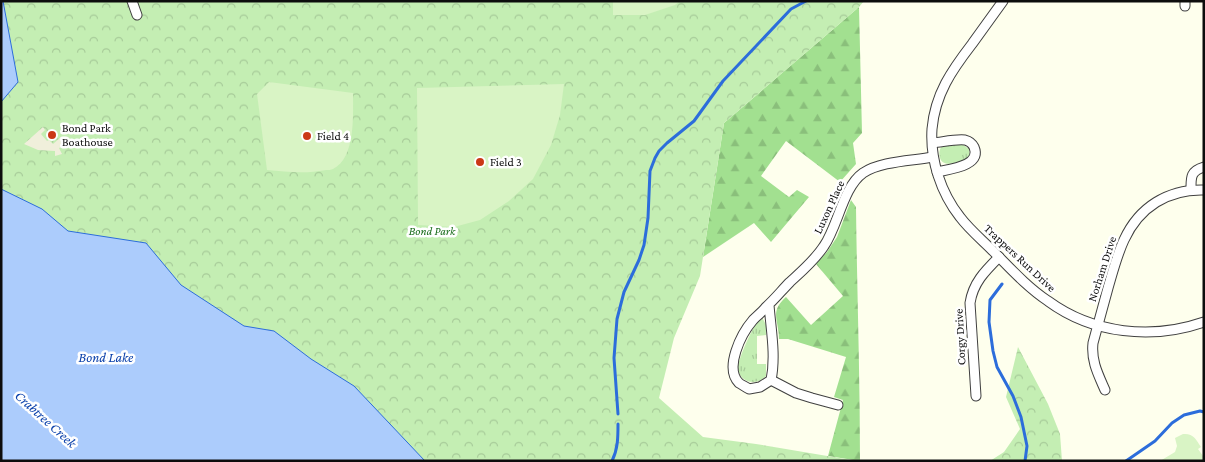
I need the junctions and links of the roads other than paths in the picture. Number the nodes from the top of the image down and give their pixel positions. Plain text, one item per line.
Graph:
1 (132, 1) edge
2 (1004, 1) edge
3 (137, 16) dead end
4 (932, 142) junction
5 (933, 157) junction
6 (1204, 167) edge
7 (937, 172) junction
8 (1191, 190) junction
9 (1204, 190) edge
10 (999, 257) junction
11 (769, 305) junction
12 (1204, 322) edge
13 (1098, 325) junction
14 (771, 380) junction
15 (1105, 390) dead end
16 (976, 396) dead end
17 (838, 405) dead end

1 - 3 street
2 - 4 street, Trappers Run Drive
4 - 5 street, Trappers Run Drive
4 - 7 street
5 - 7 street, Trappers Run Drive
5 - 11 street, Luxon Place
6 - 8 street
7 - 10 street, Trappers Run Drive
8 - 9 street, Norham Drive
8 - 13 street, Norham Drive
10 - 13 street, Trappers Run Drive
10 - 16 street, Corgy Drive
11 - 14 street
11 - 14 street, Luxon Place
12 - 13 street, Trappers Run Drive
13 - 15 street, Norham Drive
14 - 17 street

